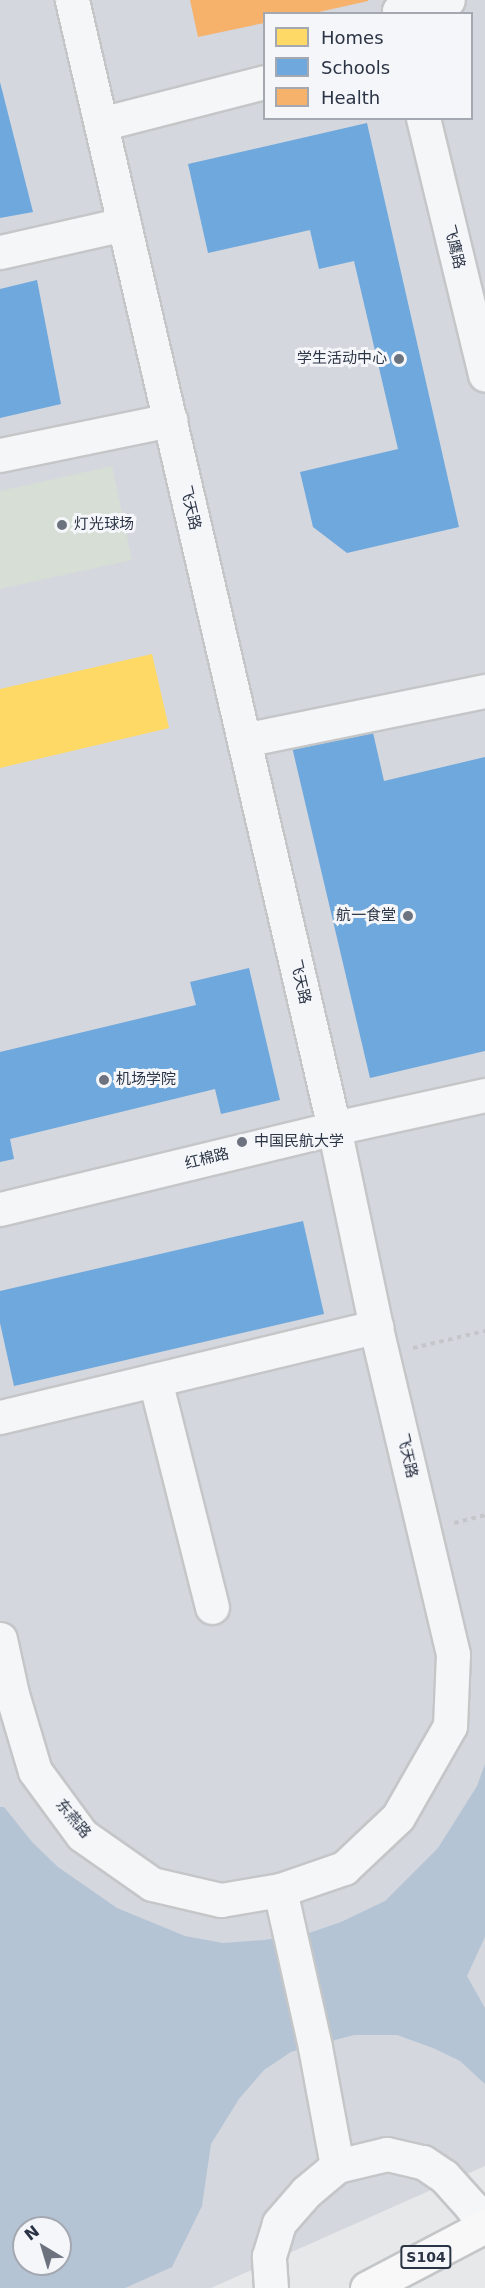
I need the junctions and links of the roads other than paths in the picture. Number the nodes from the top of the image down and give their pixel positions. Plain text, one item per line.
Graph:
1 (72, 0) edge
2 (448, 0) edge
3 (399, 12) edge
4 (263, 82) edge
5 (423, 120) edge
6 (101, 124) junction
7 (124, 224) junction
8 (0, 252) edge
9 (485, 375) edge
10 (170, 420) junction
11 (0, 455) edge
12 (485, 692) edge
13 (244, 740) junction
14 (485, 1095) edge
15 (334, 1128) junction
16 (0, 1209) edge
17 (380, 1341) junction
18 (155, 1380) junction
19 (0, 1417) edge
20 (212, 1607) dead end
21 (0, 1639) edge
22 (280, 1890) junction
23 (337, 2166) junction
24 (485, 2232) edge
25 (271, 2288) edge
26 (367, 2288) edge
27 (401, 2288) edge

1 - 6 lane, 飞天路
2 - 3 lane
4 - 6 lane
5 - 9 lane, 飞鹰路
6 - 7 lane, 飞天路
7 - 8 lane
7 - 10 lane, 飞天路
10 - 11 lane
10 - 13 lane, 飞天路
12 - 13 lane
13 - 15 lane, 飞天路
14 - 15 lane, 红棉路
15 - 16 lane, 红棉路
15 - 17 lane, 飞天路
17 - 18 lane
17 - 22 lane, 飞天路
18 - 19 lane
18 - 20 lane
21 - 22 lane, 东燕路
22 - 23 lane
23 - 24 lane
23 - 25 lane
24 - 26 main road, S104
24 - 27 main road, S104

